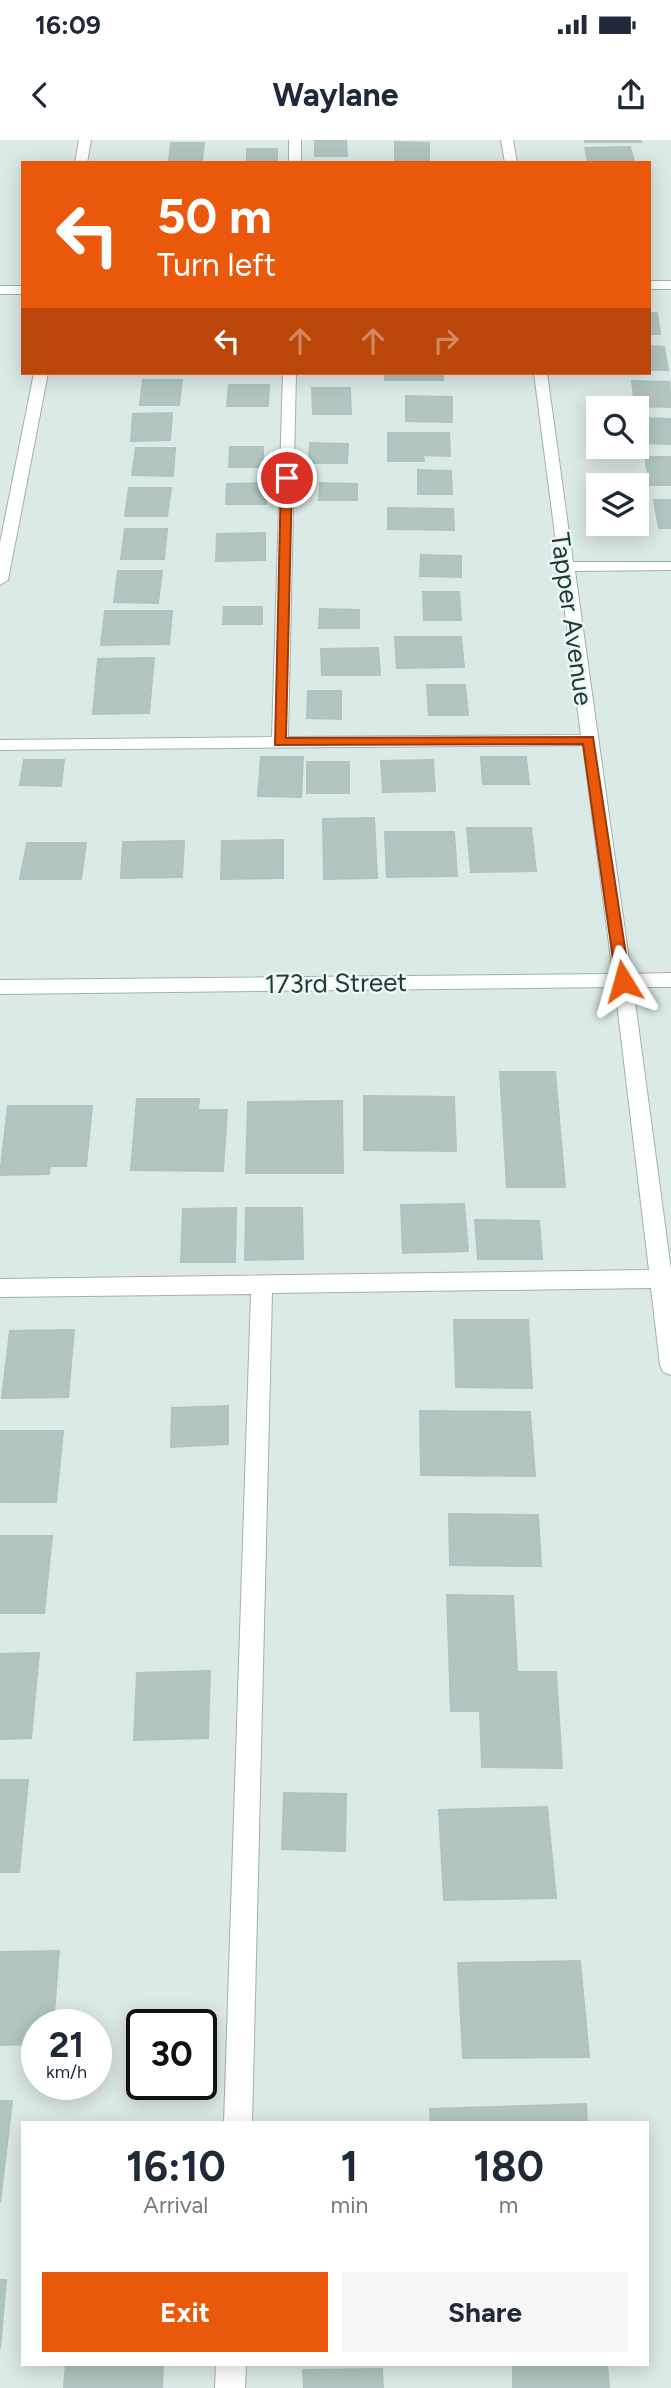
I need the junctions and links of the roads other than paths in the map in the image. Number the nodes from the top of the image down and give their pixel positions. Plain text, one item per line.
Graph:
1 (86, 140) edge
2 (295, 140) edge
3 (507, 140) edge
4 (81, 161) edge
5 (295, 161) edge
6 (511, 161) edge
7 (651, 285) edge
8 (671, 285) edge
9 (0, 290) edge
10 (21, 290) edge
11 (41, 375) edge
12 (289, 375) edge
13 (540, 375) edge
14 (671, 566) edge
15 (565, 567) junction
16 (0, 580) edge
17 (588, 740) junction
18 (280, 743) junction
19 (0, 745) edge
20 (671, 980) edge
21 (623, 981) junction
22 (0, 986) edge
23 (666, 1279) edge
24 (262, 1284) junction
25 (0, 1288) edge
26 (671, 1366) edge
27 (238, 2121) edge
28 (231, 2366) edge
29 (230, 2388) edge

1 - 4 street
2 - 5 street
3 - 6 street
7 - 8 street
9 - 10 street
11 - 16 street
12 - 18 street
13 - 15 street, Tapper Avenue
14 - 15 street
15 - 17 street, Tapper Avenue
17 - 18 street
17 - 21 street, Tapper Avenue
18 - 19 street
20 - 21 street, 173rd Street
21 - 22 street, 173rd Street
21 - 23 street, Tapper Avenue
23 - 24 street
23 - 26 street, Tapper Avenue
24 - 25 street
24 - 27 street
28 - 29 street

